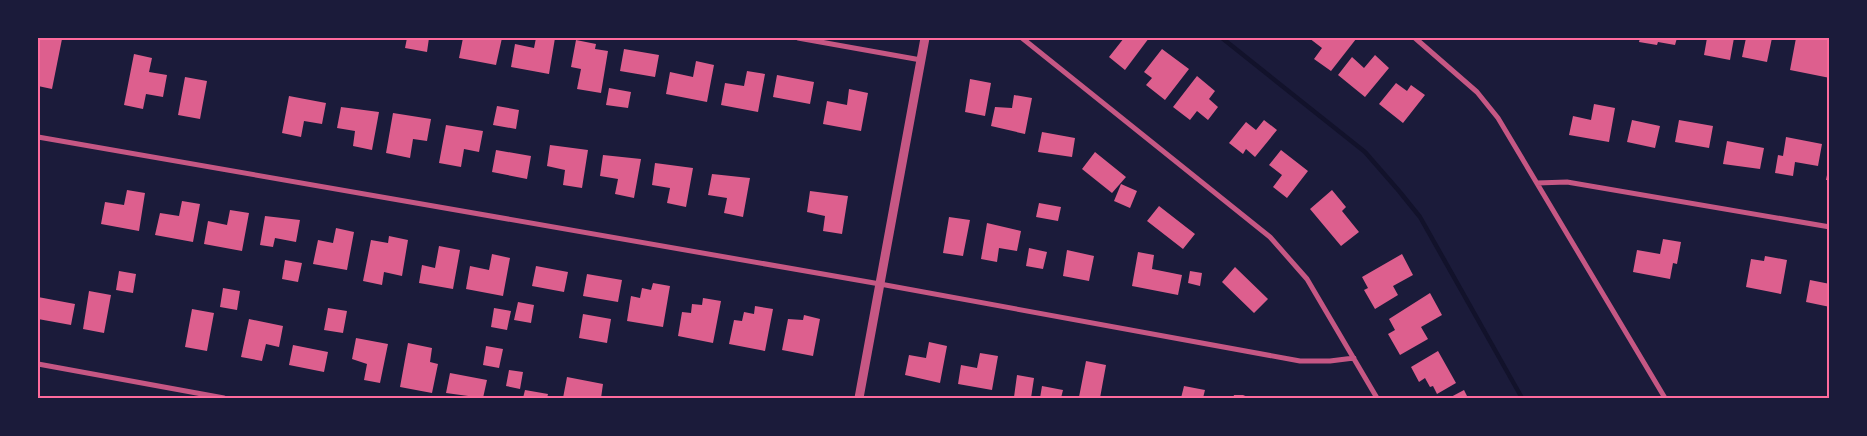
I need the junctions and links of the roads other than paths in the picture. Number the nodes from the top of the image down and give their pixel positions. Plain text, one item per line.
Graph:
1 (798, 38) edge
2 (925, 38) edge
3 (1022, 38) edge
4 (1415, 38) edge
5 (921, 60) junction
6 (38, 137) edge
7 (1537, 182) junction
8 (1830, 227) edge
9 (880, 284) junction
10 (1354, 358) junction
11 (38, 364) edge
12 (224, 398) edge
13 (859, 398) edge
14 (1377, 398) edge
15 (1665, 398) edge

1 - 5 street
2 - 5 street
3 - 10 street
4 - 7 street
5 - 9 street
6 - 9 street
7 - 8 street
7 - 15 street
9 - 10 street
9 - 13 street
10 - 14 street
11 - 12 street

